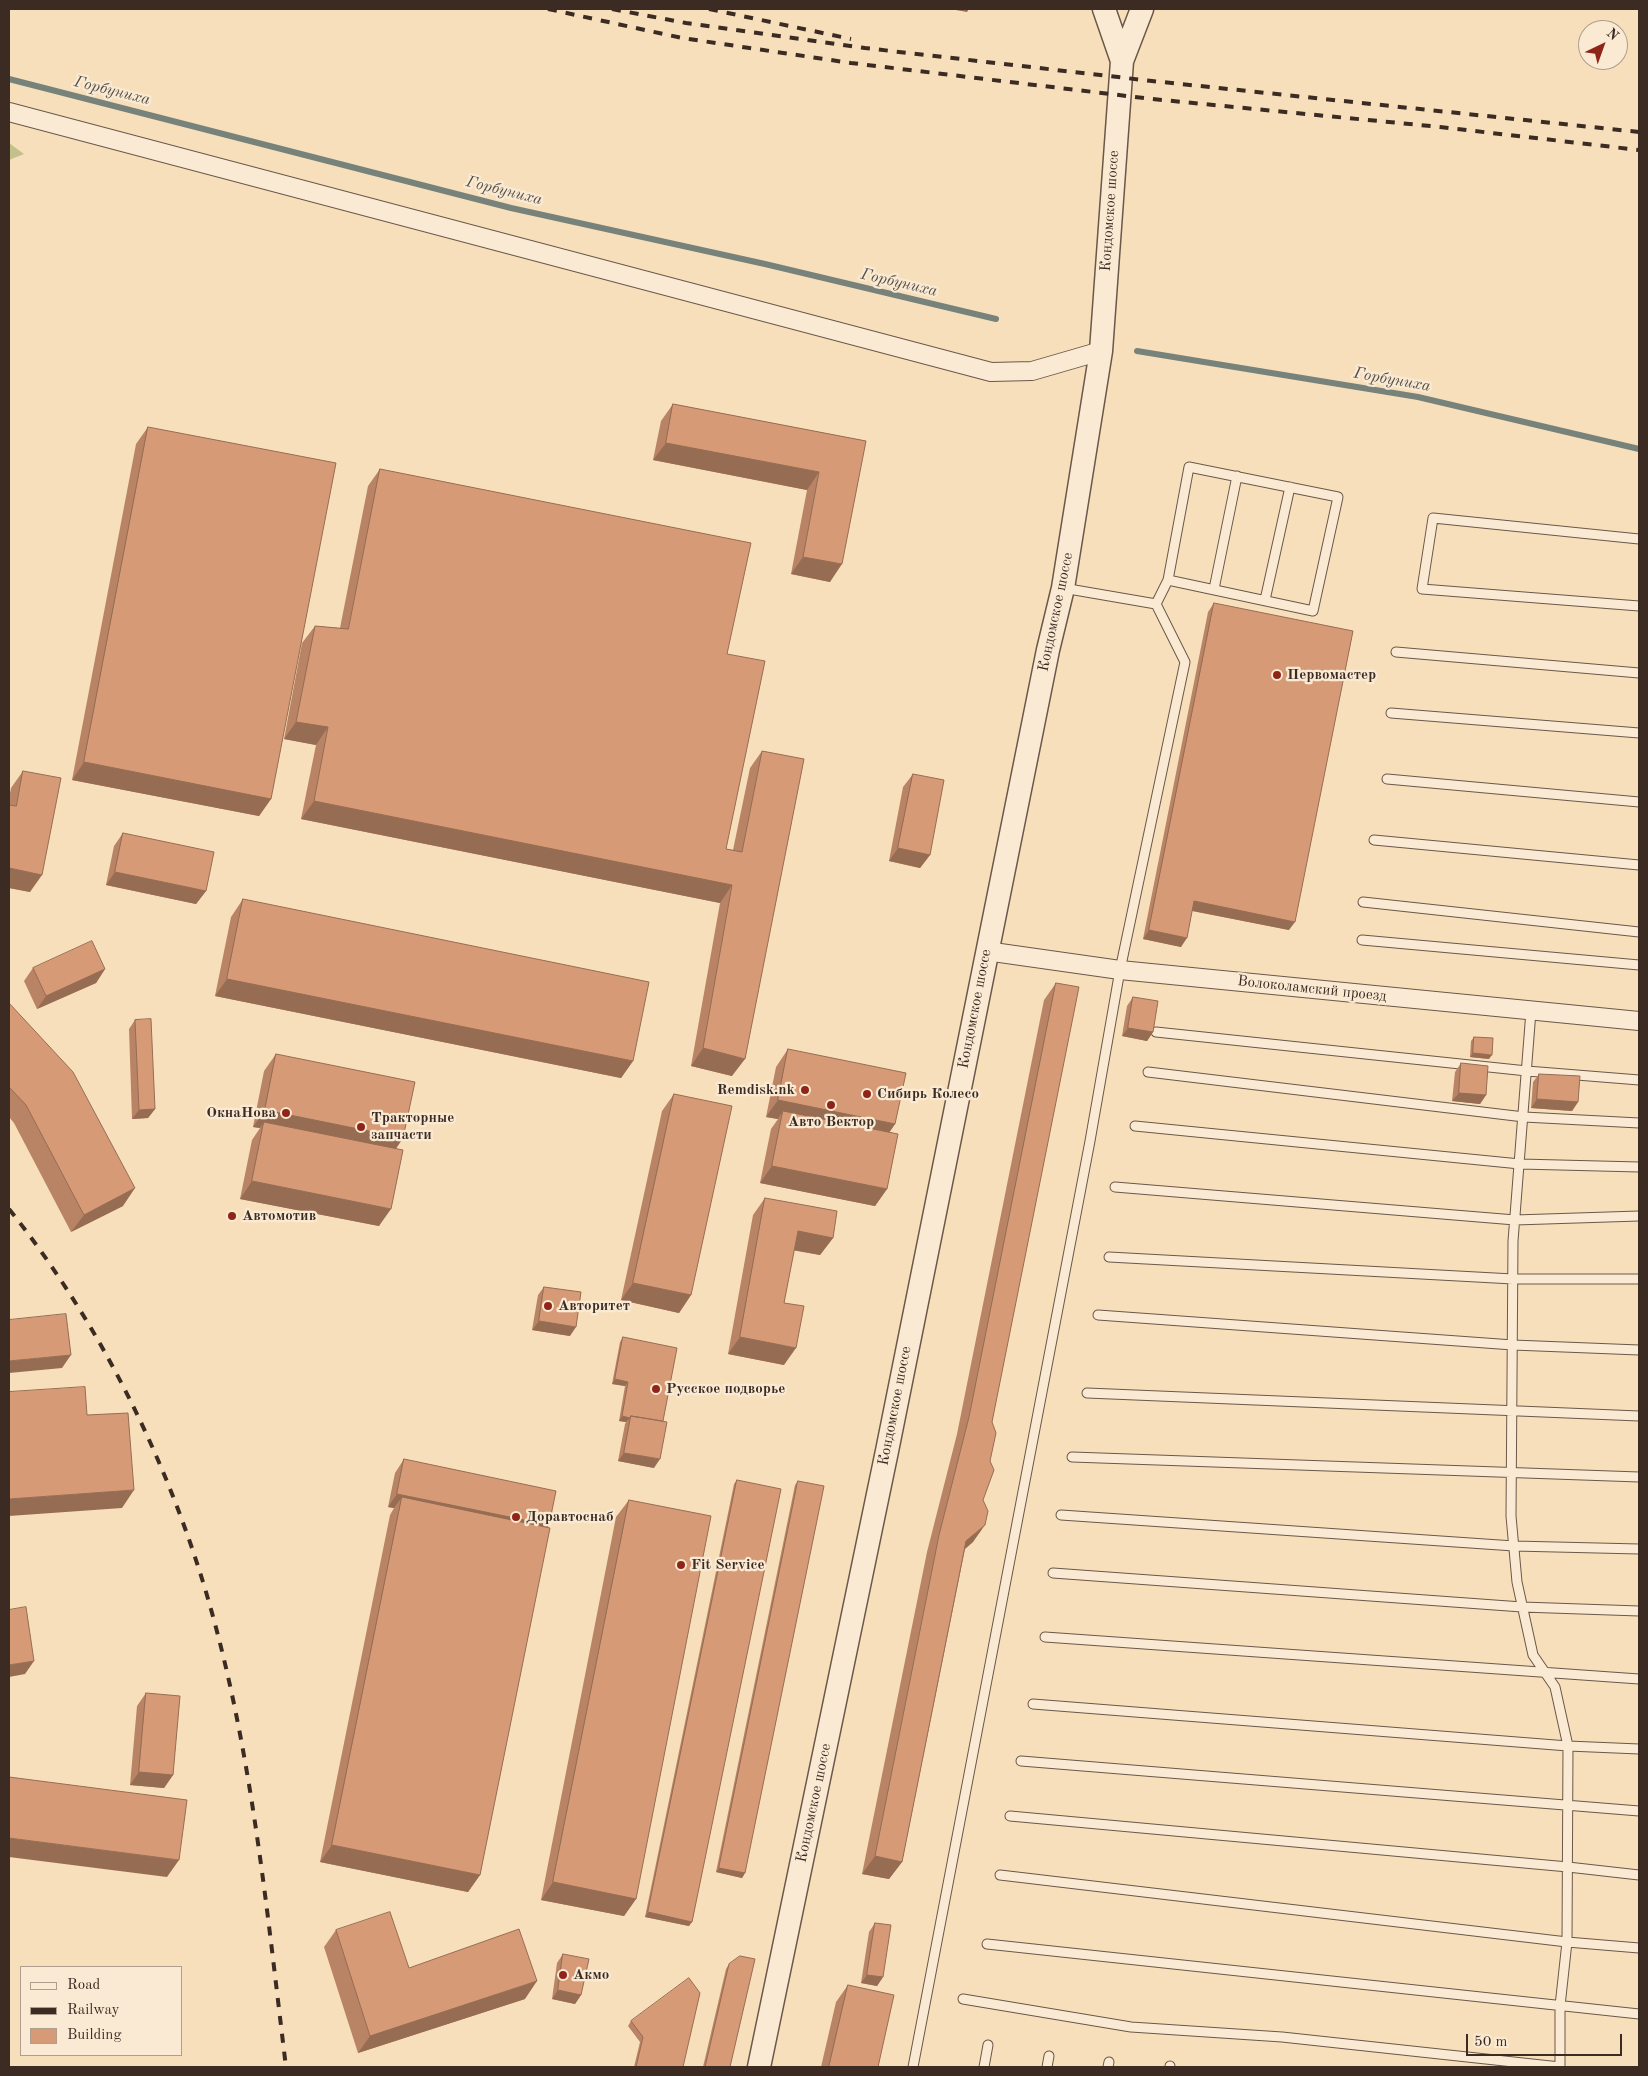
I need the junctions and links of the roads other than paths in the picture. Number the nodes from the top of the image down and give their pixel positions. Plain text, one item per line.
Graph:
1 (1104, 9) edge
2 (1142, 9) edge
3 (1122, 62) junction
4 (9, 112) edge
5 (1101, 351) junction
6 (1237, 476) junction
7 (1290, 487) junction
8 (1639, 539) edge
9 (1168, 580) junction
10 (1063, 588) junction
11 (1214, 589) junction
12 (1265, 600) junction
13 (1156, 604) junction
14 (1639, 606) edge
15 (1396, 652) dead end
16 (1639, 673) edge
17 (1391, 713) dead end
18 (1639, 734) edge
19 (1387, 779) dead end
20 (1639, 802) edge
21 (1374, 840) dead end
22 (1639, 865) edge
23 (1363, 902) dead end
24 (1639, 932) edge
25 (1362, 940) dead end
26 (986, 951) junction
27 (1639, 965) edge
28 (1120, 970) junction
29 (1531, 1011) junction
30 (1639, 1020) edge
31 (1156, 1032) edge
32 (1527, 1071) junction
33 (1148, 1072) dead end
34 (1639, 1080) edge
35 (1524, 1116) junction
36 (1639, 1123) edge
37 (1135, 1126) dead end
38 (1520, 1164) junction
39 (1639, 1167) edge
40 (1115, 1187) dead end
41 (1639, 1216) edge
42 (1515, 1220) junction
43 (1109, 1256) dead end
44 (1513, 1279) junction
45 (1639, 1280) edge
46 (1098, 1315) dead end
47 (1513, 1345) junction
48 (1639, 1350) edge
49 (1087, 1393) dead end
50 (1513, 1412) junction
51 (1639, 1416) edge
52 (1072, 1457) dead end
53 (1512, 1472) junction
54 (1639, 1477) edge
55 (1061, 1515) dead end
56 (1514, 1546) junction
57 (1639, 1549) edge
58 (1053, 1573) dead end
59 (1522, 1607) junction
60 (1639, 1610) edge
61 (1045, 1638) dead end
62 (1545, 1673) junction
63 (1639, 1679) edge
64 (1033, 1704) dead end
65 (1568, 1746) junction
66 (1639, 1748) edge
67 (1020, 1760) dead end
68 (1568, 1806) junction
69 (1639, 1811) edge
70 (1010, 1816) dead end
71 (1568, 1867) junction
72 (1639, 1875) edge
73 (1000, 1876) dead end
74 (1567, 1942) junction
75 (987, 1944) dead end
76 (1639, 1948) edge
77 (962, 1999) dead end
78 (1560, 2006) junction
79 (1639, 2014) edge
80 (988, 2045) dead end
81 (1049, 2056) dead end
82 (759, 2067) edge
83 (913, 2067) edge
84 (984, 2067) edge
85 (1047, 2067) edge
86 (1560, 2067) edge

1 - 3 street, Кондомское шоссе
2 - 3 street, Кондомское шоссе
3 - 5 street, Кондомское шоссе
4 - 5 street
5 - 10 street, Кондомское шоссе
6 - 7 lane
6 - 9 lane
6 - 11 lane
7 - 12 lane
7 - 12 lane
8 - 14 lane
9 - 11 lane
9 - 13 lane
10 - 13 lane
10 - 26 street, Кондомское шоссе
11 - 12 lane
13 - 28 lane
15 - 16 lane
17 - 18 lane
19 - 20 lane
21 - 22 lane
23 - 24 lane
25 - 27 lane
26 - 28 street, Волоколамский проезд
26 - 82 street, Кондомское шоссе
28 - 29 street, Волоколамский проезд
28 - 83 lane
29 - 30 street, Волоколамский проезд
29 - 32 lane
31 - 32 lane
32 - 34 lane
32 - 35 lane
33 - 35 lane
35 - 36 lane
35 - 38 lane
37 - 38 lane
38 - 39 lane
38 - 42 lane
40 - 42 lane
41 - 42 lane
42 - 44 lane
43 - 44 lane
44 - 45 lane
44 - 47 lane
46 - 47 lane
47 - 48 lane
47 - 50 lane
49 - 50 lane
50 - 51 lane
50 - 53 lane
52 - 53 lane
53 - 54 lane
53 - 56 lane
55 - 56 lane
56 - 57 lane
56 - 59 lane
58 - 59 lane
59 - 60 lane
59 - 62 lane
61 - 62 lane
62 - 63 lane
62 - 65 lane
64 - 65 lane
65 - 66 lane
65 - 68 lane
67 - 68 lane
68 - 69 lane
68 - 71 lane
70 - 71 lane
71 - 72 lane
71 - 74 lane
73 - 74 lane
74 - 76 lane
74 - 78 lane
75 - 78 lane
77 - 86 lane
78 - 79 lane
78 - 86 lane
80 - 84 lane
81 - 85 lane

